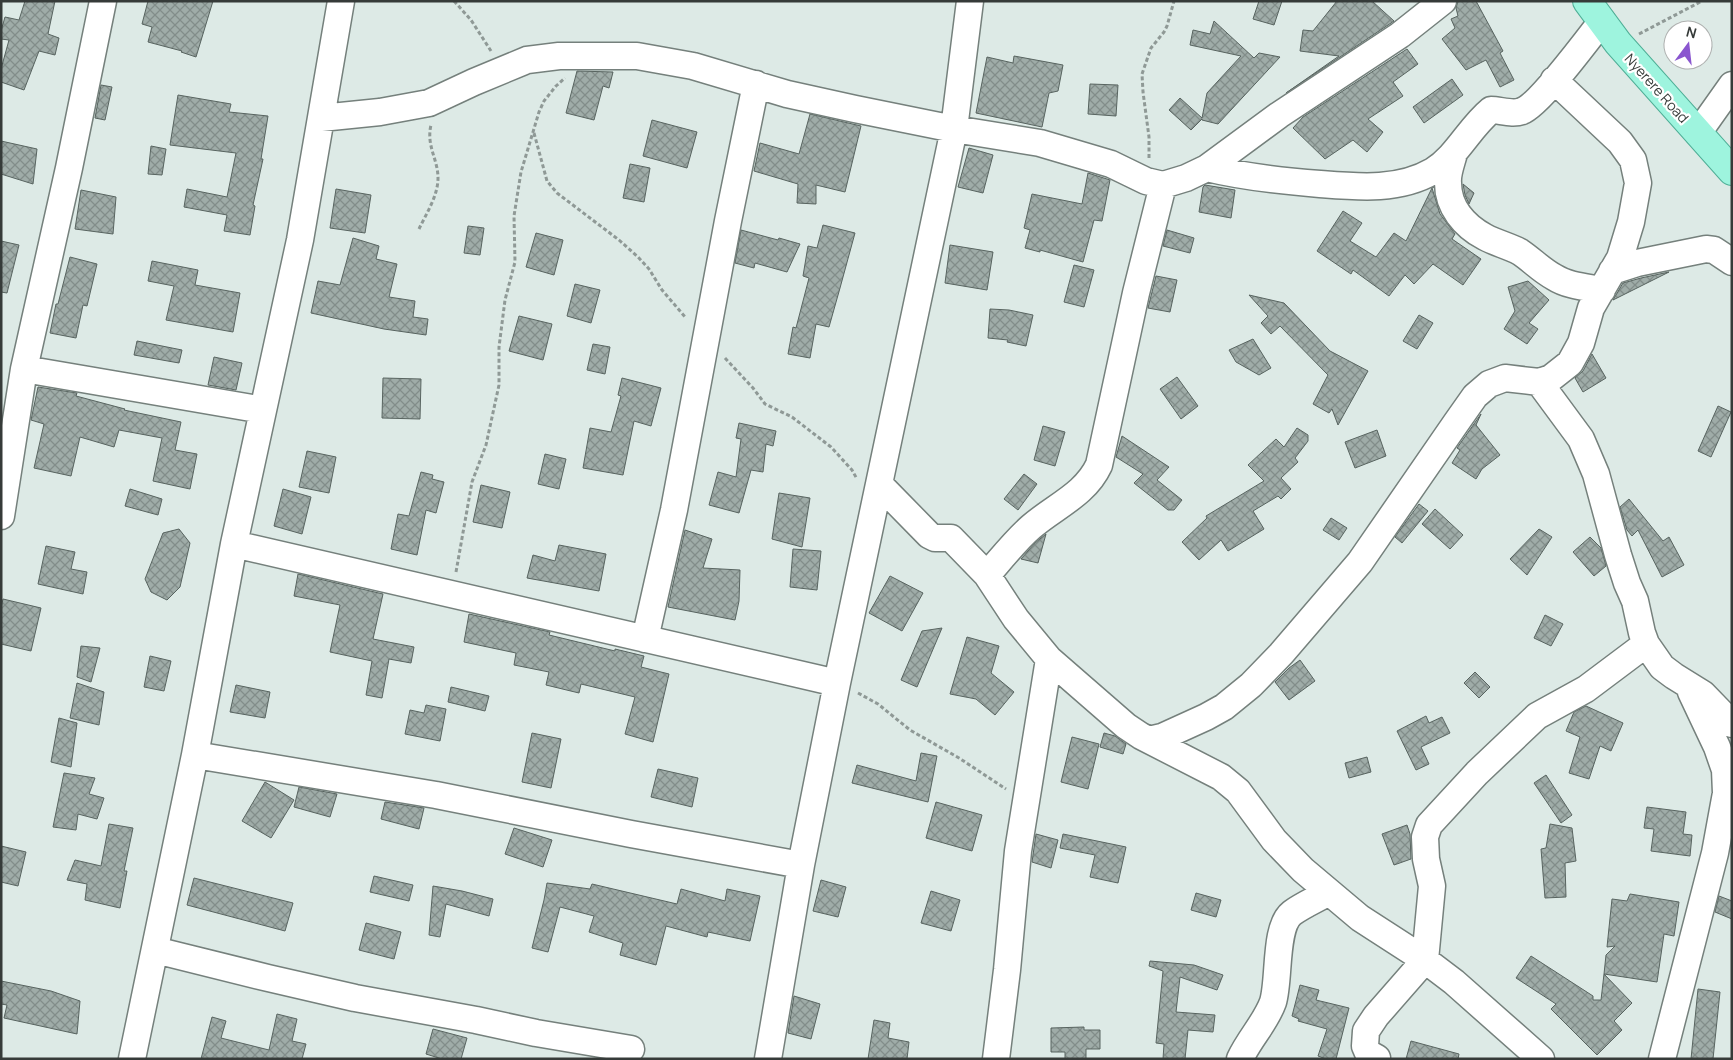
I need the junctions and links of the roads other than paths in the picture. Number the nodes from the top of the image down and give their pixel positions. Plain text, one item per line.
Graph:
1 (103, 1) edge
2 (341, 1) edge
3 (970, 1) edge
4 (1443, 1) edge
5 (1602, 22) edge
6 (1554, 80) junction
7 (756, 84) junction
8 (1732, 85) edge
9 (322, 118) junction
10 (954, 129) junction
11 (1698, 133) junction
12 (1454, 153) junction
13 (1207, 168) junction
14 (1732, 170) edge
15 (1154, 183) junction
16 (1732, 262) edge
17 (1607, 281) junction
18 (24, 369) junction
19 (1539, 382) junction
20 (263, 410) junction
21 (876, 494) junction
22 (1, 516) edge
23 (234, 544) junction
24 (987, 575) junction
25 (645, 639) junction
26 (1646, 644) junction
27 (1049, 659) junction
28 (837, 683) junction
29 (1686, 683) junction
30 (1732, 724) edge
31 (1149, 740) junction
32 (195, 755) junction
33 (801, 865) junction
34 (1329, 892) junction
35 (155, 950) junction
36 (1425, 960) junction
37 (631, 1050) dead end
38 (1377, 1058) edge
39 (132, 1059) edge
40 (768, 1059) edge
41 (996, 1059) edge
42 (1240, 1059) edge
43 (1541, 1059) edge
44 (1662, 1059) edge

1 - 18 street
2 - 9 street
3 - 10 street
4 - 13 street
5 - 6 street
5 - 11 main road, Nyerere Road
6 - 12 street
6 - 17 street
7 - 9 street
7 - 10 street
7 - 25 street
8 - 11 street
9 - 20 street
10 - 15 street
10 - 21 street
11 - 14 main road, Nyerere Road
12 - 13 street
12 - 17 street
13 - 15 street
15 - 24 street
16 - 17 street
17 - 19 street
18 - 20 street
18 - 22 street
19 - 26 street
19 - 31 street
20 - 23 street
21 - 24 street
21 - 28 street
23 - 25 street
23 - 32 street
24 - 27 street
25 - 28 street
26 - 29 street
26 - 36 street
27 - 31 street
27 - 41 street
28 - 33 street
29 - 30 street
29 - 44 street
31 - 34 street
32 - 33 street
32 - 35 street
33 - 40 street
34 - 36 street
34 - 42 street
35 - 37 street
35 - 39 street
36 - 38 street
36 - 43 street

